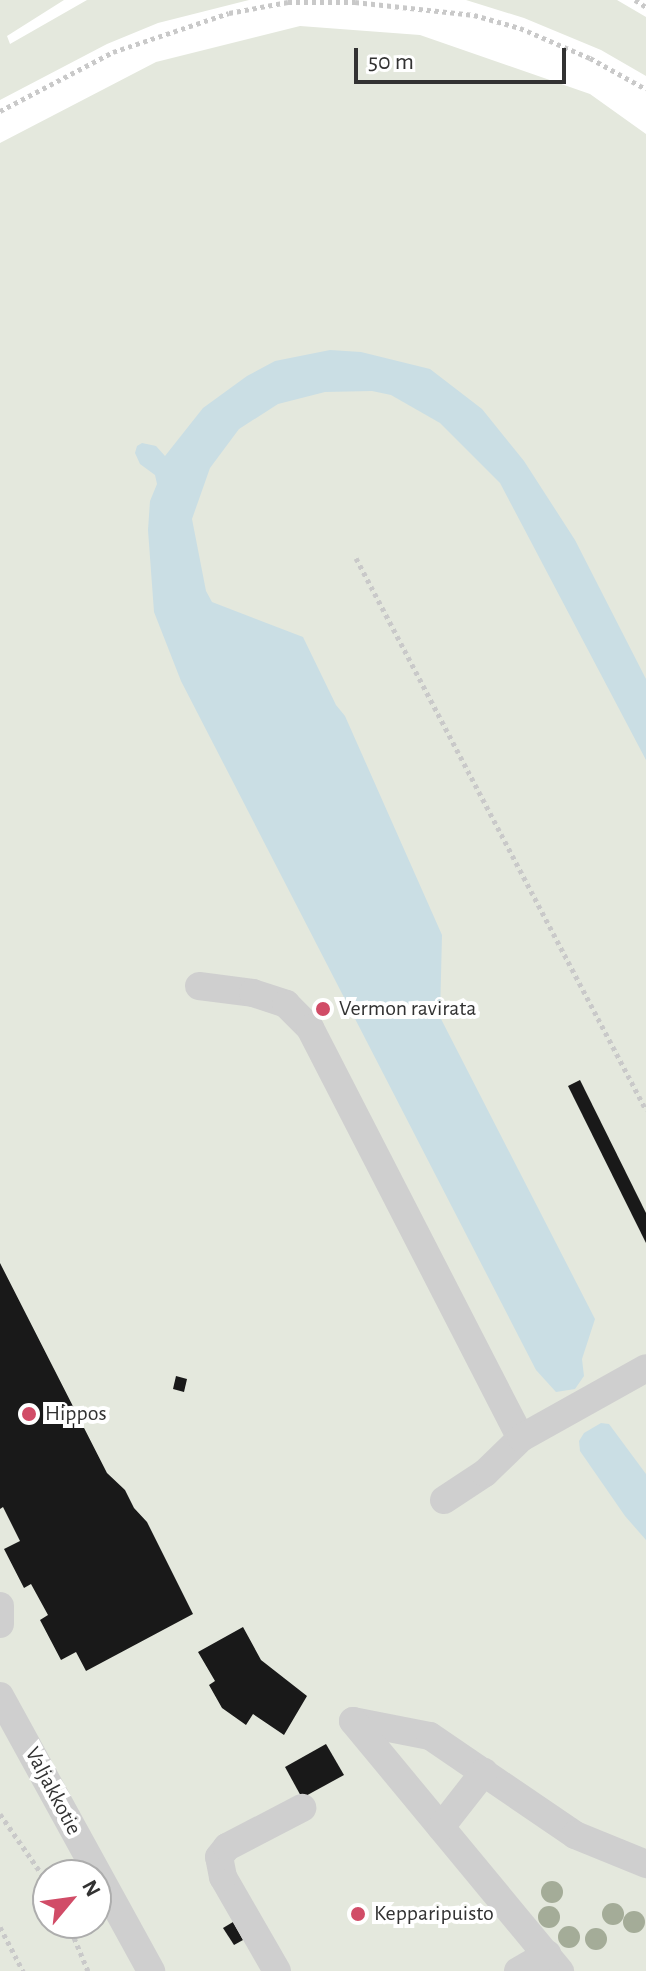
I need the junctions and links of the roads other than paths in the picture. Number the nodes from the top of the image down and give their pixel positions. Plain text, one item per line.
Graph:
1 (199, 986) dead end
2 (646, 1368) edge
3 (521, 1438) junction
4 (444, 1500) dead end
5 (0, 1606) edge
6 (0, 1624) edge
7 (0, 1696) edge
8 (484, 1772) junction
9 (302, 1808) dead end
10 (441, 1827) junction
11 (646, 1864) edge
12 (554, 1963) edge
13 (151, 1971) edge
14 (277, 1971) edge
15 (518, 1971) edge

1 - 3 street
2 - 3 street
3 - 4 street
5 - 6 street
7 - 13 street, Valjakkotie
8 - 10 street
8 - 10 street
8 - 11 street
9 - 14 street
10 - 12 street
12 - 15 street

